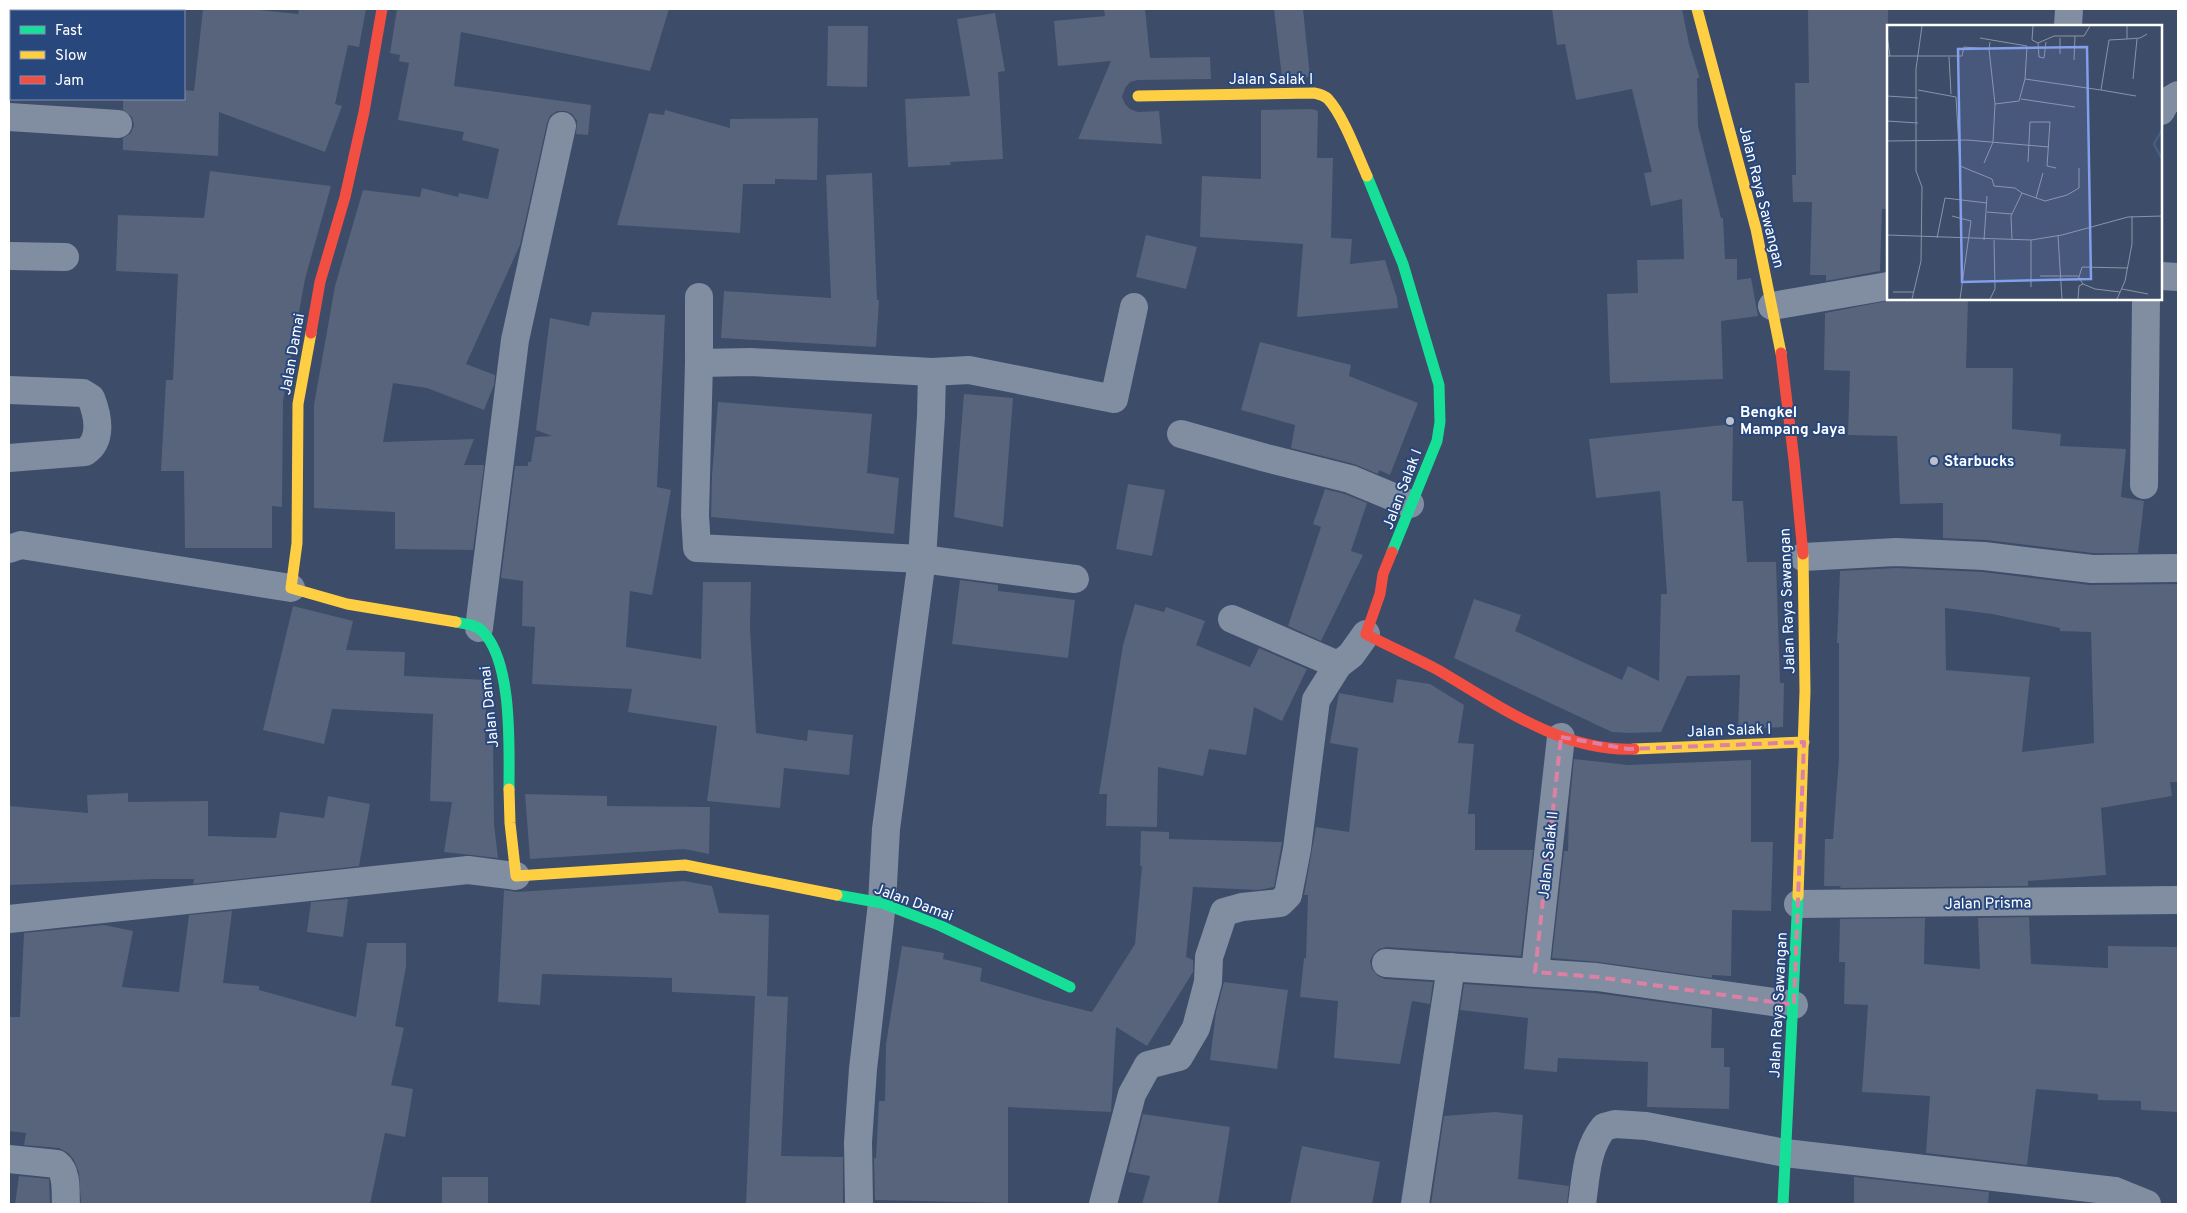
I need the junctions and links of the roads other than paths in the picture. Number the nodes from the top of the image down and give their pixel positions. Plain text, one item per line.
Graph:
1 (382, 9) edge
2 (1697, 9) edge
3 (2069, 9) edge
4 (2068, 25) edge
5 (2178, 95) edge
6 (1138, 96) dead end
7 (2162, 108) edge
8 (9, 117) edge
9 (118, 124) dead end
10 (562, 126) dead end
11 (9, 256) edge
12 (65, 257) dead end
13 (2162, 276) edge
14 (2178, 277) edge
15 (1887, 286) edge
16 (699, 297) dead end
17 (2146, 300) edge
18 (1772, 306) junction
19 (1134, 307) dead end
20 (699, 363) junction
21 (932, 372) junction
22 (9, 390) edge
23 (1181, 434) dead end
24 (9, 458) edge
25 (2144, 485) dead end
26 (1410, 504) junction
27 (9, 549) edge
28 (1803, 557) junction
29 (922, 559) junction
30 (2178, 568) edge
31 (1075, 579) dead end
32 (291, 588) junction
33 (1232, 619) dead end
34 (479, 628) junction
35 (1366, 634) junction
36 (1338, 665) junction
37 (1561, 737) junction
38 (1804, 742) junction
39 (516, 876) junction
40 (2178, 900) edge
41 (882, 902) junction
42 (1798, 904) junction
43 (9, 919) edge
44 (1386, 963) dead end
45 (1451, 967) junction
46 (1535, 972) junction
47 (1070, 987) dead end
48 (1794, 1005) junction
49 (1786, 1153) junction
50 (9, 1159) edge
51 (66, 1204) edge
52 (859, 1204) edge
53 (1103, 1204) edge
54 (1415, 1204) edge
55 (1582, 1204) edge
56 (1783, 1204) edge
57 (2147, 1204) edge

1 - 32 main road, Jalan Damai
2 - 18 main road, Jalan Raya Sawangan
3 - 4 street
5 - 7 street
6 - 26 main road, Jalan Salak I
8 - 9 street
10 - 34 street
11 - 12 street
13 - 14 street
15 - 18 street
16 - 20 street
17 - 25 street
18 - 28 main road, Jalan Raya Sawangan
19 - 21 street
20 - 21 street
20 - 29 street
21 - 29 street
22 - 24 street
23 - 26 street
26 - 35 main road, Jalan Salak I
27 - 32 street
28 - 30 street
28 - 38 main road, Jalan Raya Sawangan
29 - 31 street
29 - 41 street
32 - 34 main road
33 - 36 street
34 - 39 main road, Jalan Damai
35 - 36 street
35 - 37 main road, Jalan Salak I
36 - 53 street
37 - 38 main road, Jalan Salak I
37 - 46 street, Jalan Salak II
38 - 42 main road, Jalan Raya Sawangan
39 - 41 main road, Jalan Damai
39 - 43 street
40 - 42 street, Jalan Prisma
41 - 47 main road, Jalan Damai
41 - 52 street
42 - 48 main road, Jalan Raya Sawangan
44 - 45 street
45 - 46 street
45 - 54 street
46 - 48 street
48 - 49 main road, Jalan Raya Sawangan
49 - 55 street
49 - 56 main road, Jalan Raya Sawangan
49 - 57 street
50 - 51 street

